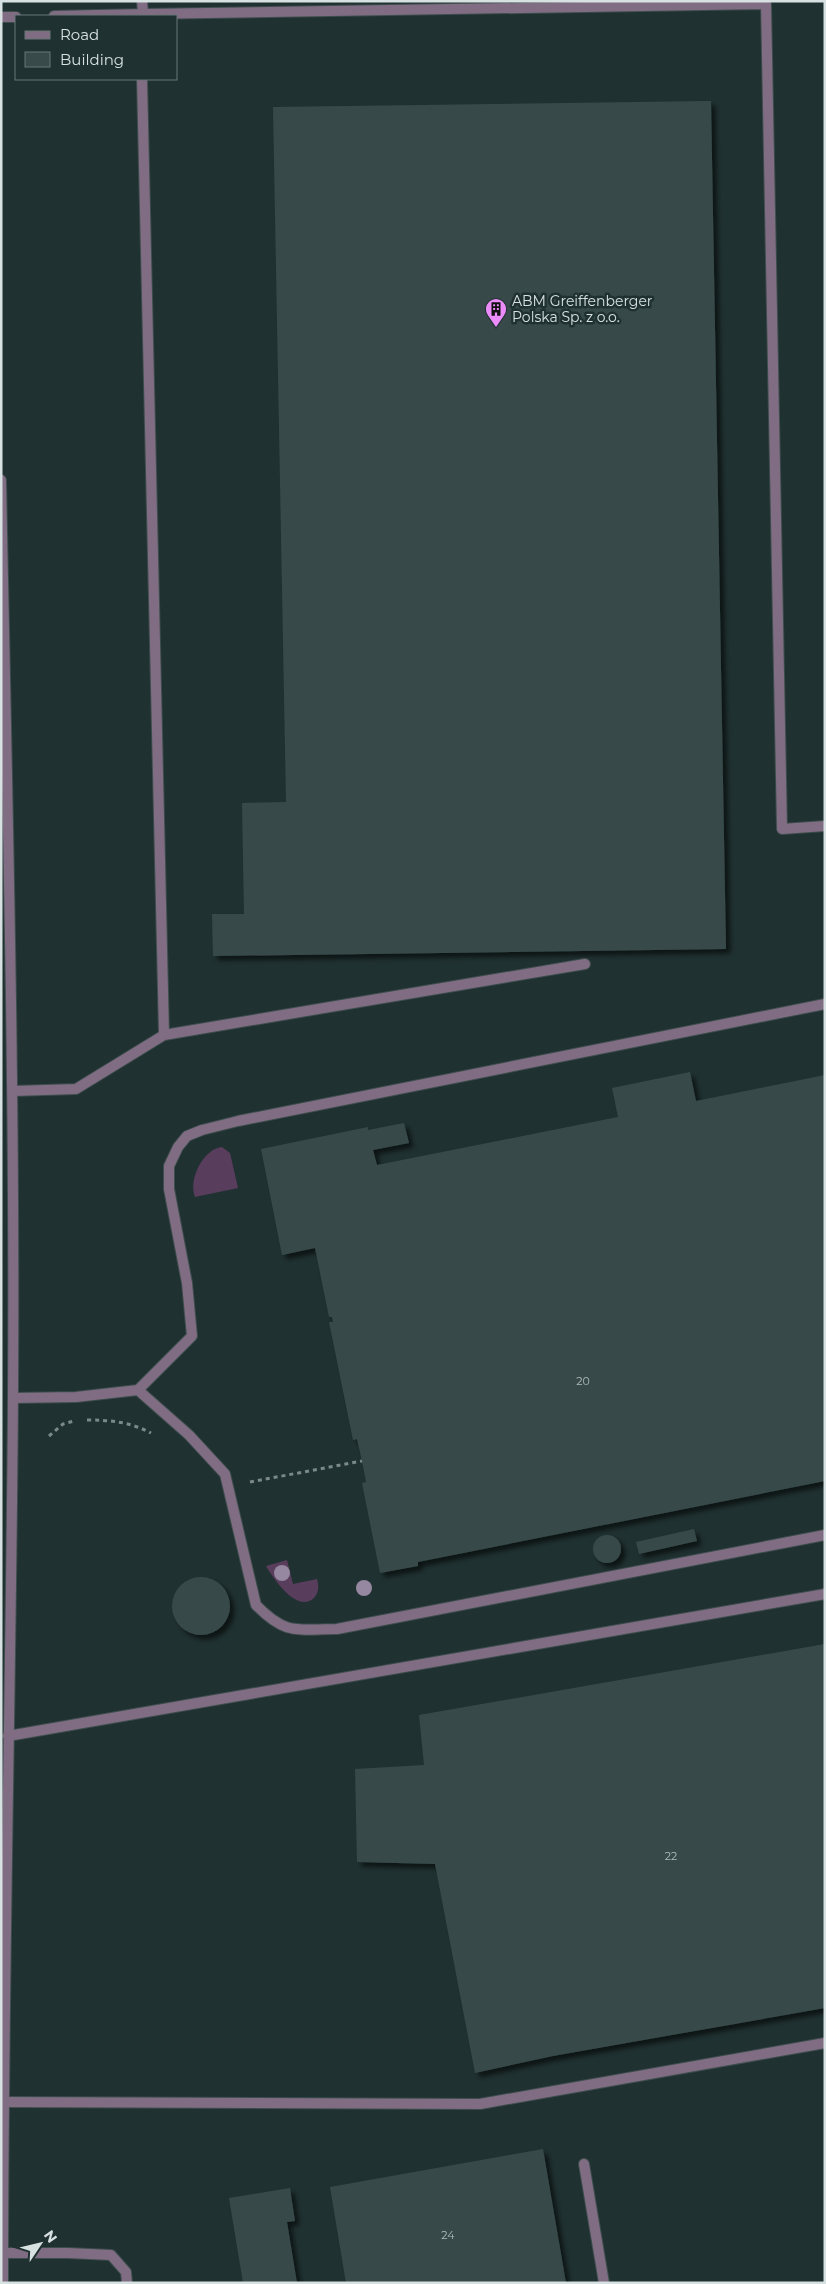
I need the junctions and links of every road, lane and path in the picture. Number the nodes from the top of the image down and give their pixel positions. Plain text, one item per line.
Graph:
1 (142, 1) edge
2 (766, 3) edge
3 (143, 15) edge
4 (15, 17) edge
5 (1, 18) edge
6 (142, 80) edge
7 (1, 480) edge
8 (825, 826) edge
9 (585, 964) dead end
10 (825, 1004) edge
11 (164, 1035) junction
12 (13, 1092) junction
13 (138, 1390) junction
14 (13, 1398) junction
15 (825, 1535) edge
16 (825, 1594) edge
17 (8, 1736) junction
18 (825, 2043) edge
19 (4, 2102) junction
20 (584, 2164) dead end
21 (3, 2253) junction
22 (3, 2283) edge
23 (127, 2283) edge
24 (604, 2283) edge

1 - 3 street
2 - 3 street
2 - 8 street
4 - 5 street
6 - 11 street
7 - 12 street
9 - 11 street
10 - 13 street
11 - 12 street
12 - 14 street
13 - 14 street
13 - 15 street
14 - 17 street
16 - 17 street
17 - 19 street
18 - 19 street
19 - 21 street
20 - 24 street
21 - 22 street
21 - 23 street

